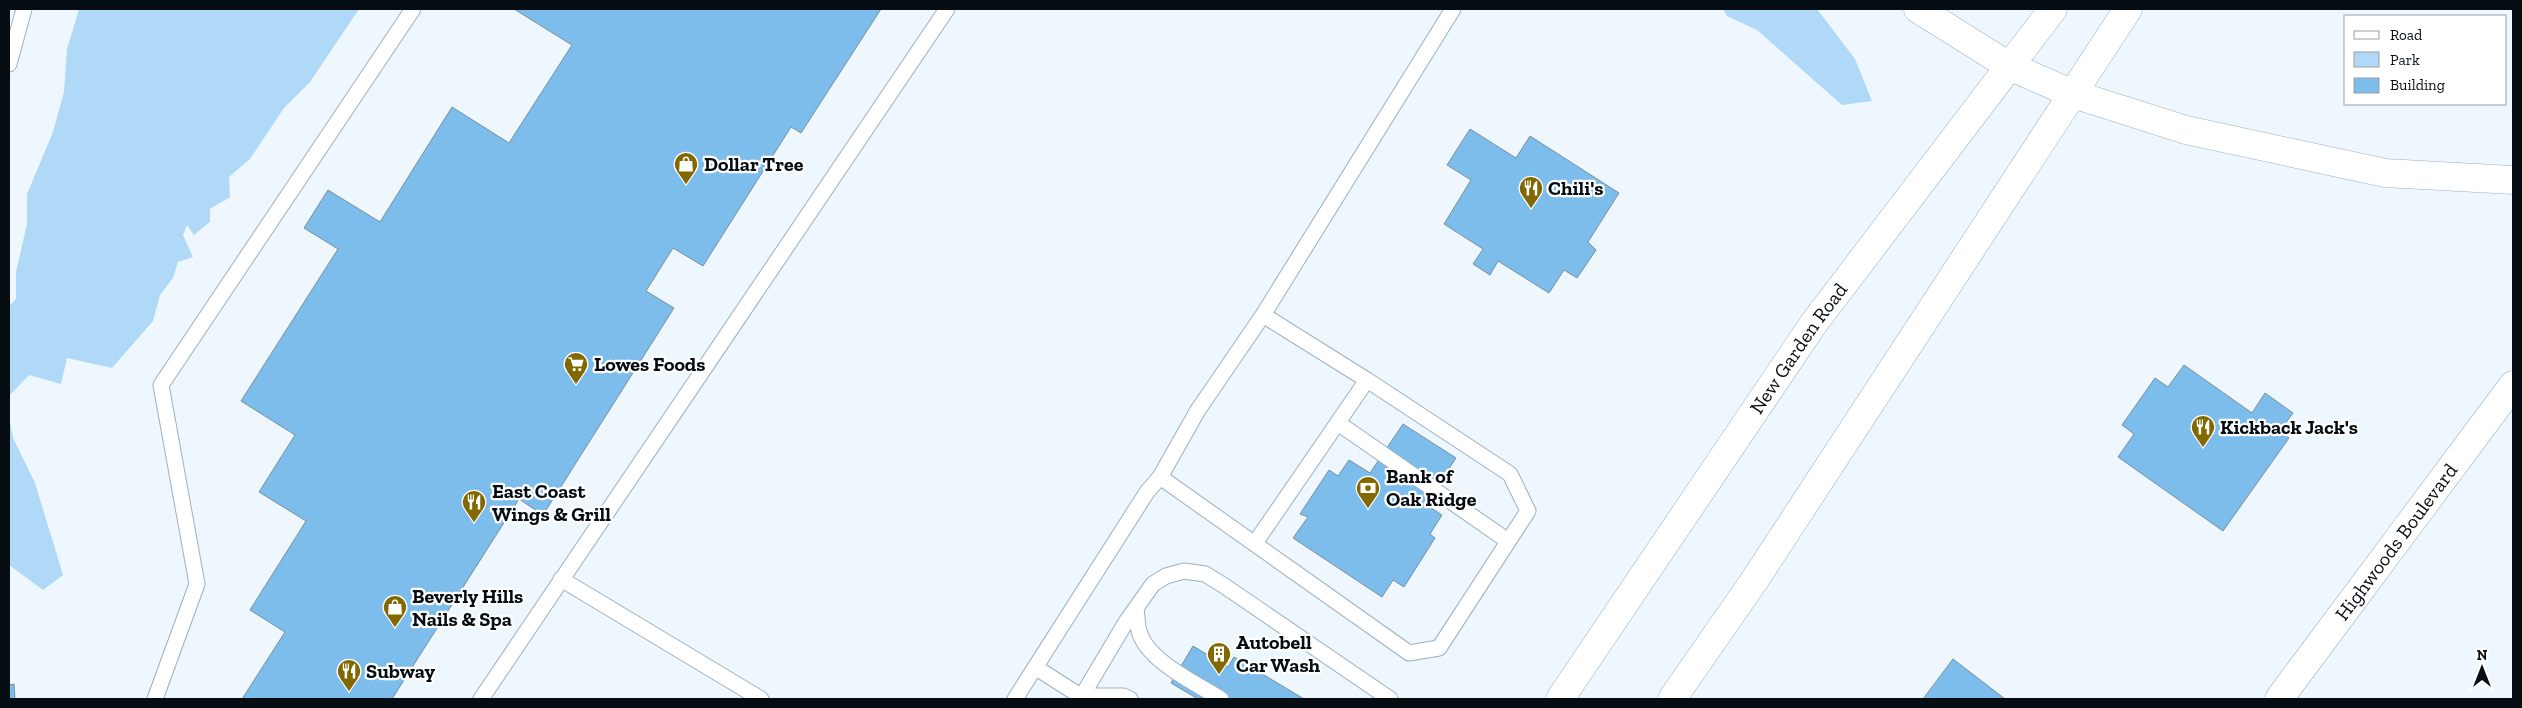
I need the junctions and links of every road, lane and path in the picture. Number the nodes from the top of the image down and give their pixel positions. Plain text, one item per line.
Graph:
1 (24, 9) edge
2 (413, 9) edge
3 (947, 9) edge
4 (1453, 9) edge
5 (1918, 9) edge
6 (2053, 9) edge
7 (2128, 9) edge
8 (9, 64) edge
9 (2008, 66) junction
10 (2073, 94) junction
11 (2513, 180) edge
12 (1262, 316) junction
13 (1367, 380) junction
14 (2513, 384) edge
15 (1338, 423) junction
16 (1160, 477) junction
17 (1508, 542) junction
18 (1255, 543) junction
19 (561, 579) junction
20 (1136, 608) junction
21 (1035, 667) junction
22 (1083, 697) edge
23 (155, 699) edge
24 (482, 699) edge
25 (761, 699) edge
26 (1015, 699) edge
27 (1130, 699) edge
28 (1221, 699) edge
29 (1390, 699) edge
30 (1560, 699) edge
31 (1672, 699) edge
32 (2279, 699) edge

1 - 8 lane
2 - 23 lane
3 - 19 lane
4 - 12 lane
5 - 9 main road
6 - 9 main road, New Garden Road
7 - 10 main road
9 - 10 main road
9 - 30 main road, New Garden Road
10 - 11 main road
10 - 31 main road
12 - 13 lane
12 - 16 lane
13 - 15 lane
13 - 17 lane
14 - 32 main road, Highwoods Boulevard
15 - 17 lane
15 - 18 lane
16 - 18 lane
16 - 21 lane
17 - 18 lane
19 - 24 lane
19 - 25 lane
20 - 22 lane
20 - 28 lane
20 - 29 lane
21 - 22 lane
21 - 26 lane
22 - 27 lane

